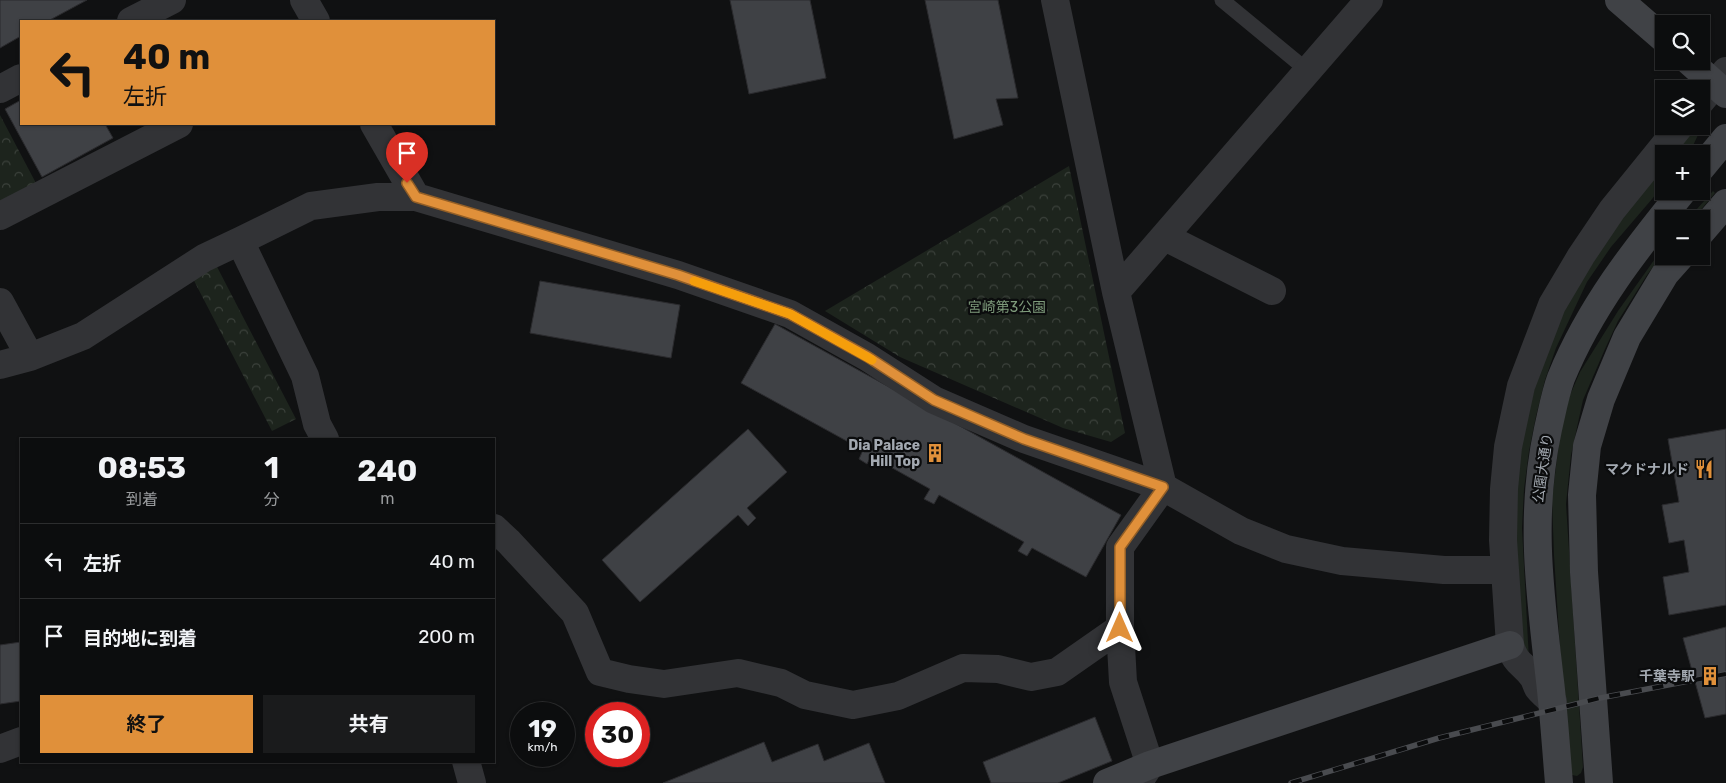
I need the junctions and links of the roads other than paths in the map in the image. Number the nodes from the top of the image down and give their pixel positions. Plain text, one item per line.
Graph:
1 (172, 0) edge
2 (304, 0) edge
3 (1055, 0) edge
4 (1222, 0) edge
5 (1369, 0) edge
6 (1619, 0) edge
7 (133, 20) edge
8 (315, 20) edge
9 (1655, 31) edge
10 (1699, 70) edge
11 (1308, 71) junction
12 (20, 79) edge
13 (1717, 87) edge
14 (0, 89) edge
15 (177, 125) edge
16 (375, 125) edge
17 (1673, 135) edge
18 (1726, 138) edge
19 (1710, 157) edge
20 (416, 197) junction
21 (1675, 200) edge
22 (1726, 203) edge
23 (0, 216) edge
24 (1710, 222) edge
25 (1164, 237) junction
26 (240, 241) junction
27 (1672, 265) edge
28 (1272, 291) dead end
29 (1116, 292) junction
30 (0, 302) edge
31 (30, 357) junction
32 (0, 365) edge
33 (324, 438) edge
34 (1163, 487) junction
35 (495, 529) edge
36 (1506, 570) junction
37 (1120, 628) junction
38 (1510, 644) junction
39 (1553, 702) junction
40 (20, 741) edge
41 (0, 749) edge
42 (467, 763) edge
43 (1144, 774) edge
44 (472, 783) edge
45 (1106, 783) edge
46 (1559, 783) edge
47 (1600, 783) edge

1 - 7 street
2 - 8 street
3 - 29 street
4 - 11 lane
5 - 11 street
6 - 9 street
10 - 13 street
11 - 25 street
12 - 14 street
15 - 23 street
16 - 20 street
17 - 36 street
18 - 19 street
20 - 26 street
20 - 34 street
21 - 39 street, 公園大通り
22 - 24 street
25 - 28 street
25 - 29 street
26 - 31 street
26 - 33 street
27 - 47 street
29 - 34 street
30 - 31 street
31 - 32 street
34 - 36 street
34 - 37 street
35 - 37 street
36 - 38 street
37 - 43 street
38 - 39 street
38 - 43 street
39 - 46 street, 公園大通り
40 - 41 street
42 - 44 street
43 - 45 street

